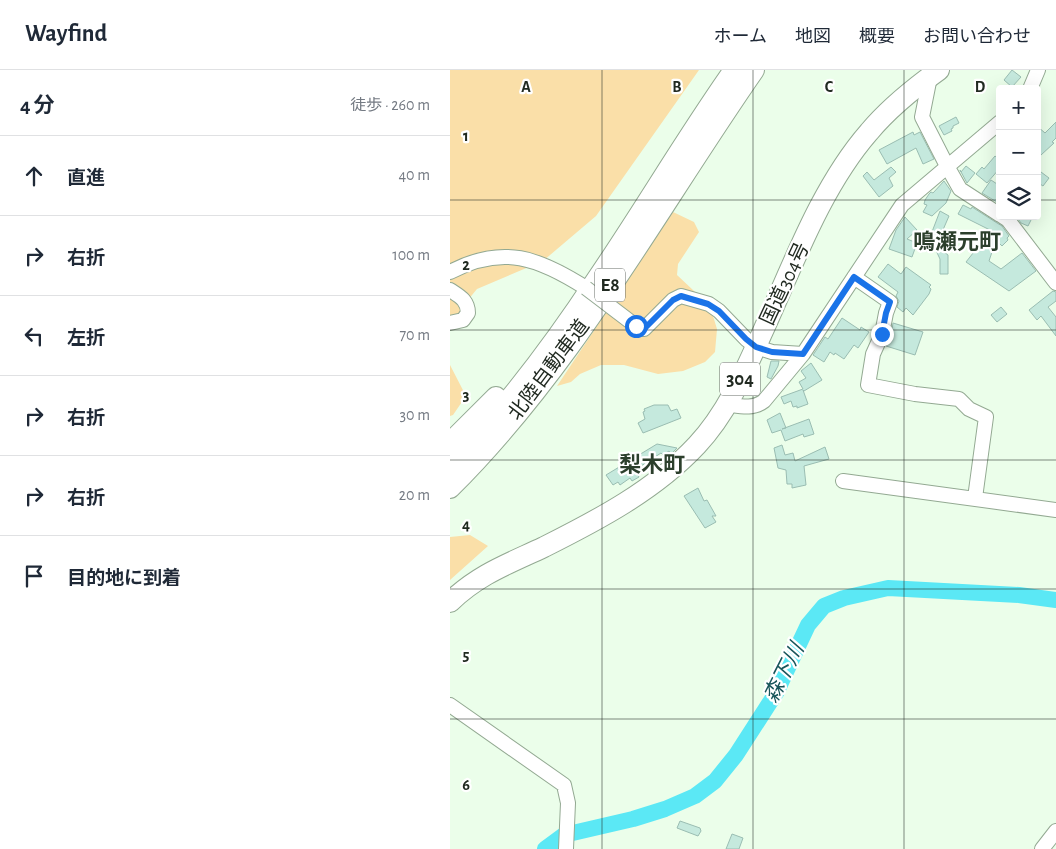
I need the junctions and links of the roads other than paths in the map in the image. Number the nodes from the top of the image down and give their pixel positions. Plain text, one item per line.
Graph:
1 (734, 70) edge
2 (754, 70) edge
3 (1038, 70) edge
4 (934, 72) edge
5 (1032, 85) edge
6 (996, 125) edge
7 (946, 166) junction
8 (641, 211) junction
9 (996, 213) edge
10 (1008, 220) edge
11 (450, 272) edge
12 (854, 277) junction
13 (1056, 284) edge
14 (450, 290) edge
15 (450, 323) edge
16 (756, 347) junction
17 (803, 354) junction
18 (726, 404) junction
19 (450, 443) edge
20 (450, 467) edge
21 (843, 481) dead end
22 (450, 488) edge
23 (975, 498) junction
24 (1056, 510) edge
25 (450, 602) edge
26 (450, 705) edge
27 (1056, 831) edge
28 (566, 849) edge
29 (1042, 849) edge

1 - 8 highway, 北陸自動車道 / E8
2 - 22 highway, 北陸自動車道 / E8
3 - 5 street
4 - 7 street
4 - 16 highway, 国道304号 / 304
6 - 7 street
7 - 9 street
7 - 12 street
8 - 19 highway
8 - 20 highway, 北陸自動車道 / E8
10 - 13 street
11 - 16 street, bridge
12 - 17 street
12 - 23 street
14 - 15 street
16 - 17 street
16 - 18 highway, 国道304号 / 304
17 - 18 street
18 - 25 highway, 国道304号 / 304
21 - 23 street
23 - 24 street
26 - 28 street
27 - 29 street

